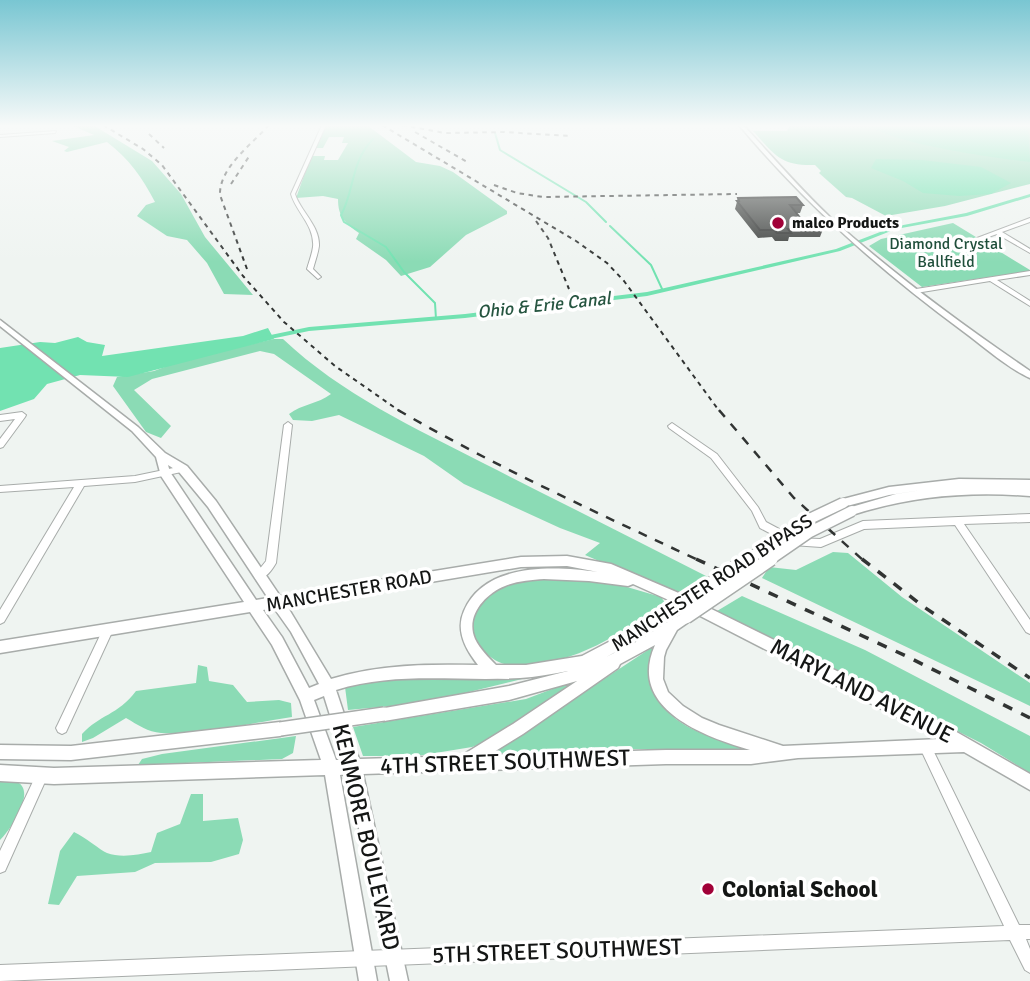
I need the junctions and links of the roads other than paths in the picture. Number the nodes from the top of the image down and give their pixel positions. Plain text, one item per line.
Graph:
1 (303, 171) edge
2 (784, 171) edge
3 (1030, 220) edge
4 (998, 232) junction
5 (980, 238) dead end
6 (1030, 251) edge
7 (1030, 273) edge
8 (318, 277) dead end
9 (991, 279) junction
10 (916, 291) junction
11 (1030, 304) edge
12 (0, 322) edge
13 (1030, 375) edge
14 (22, 415) joint
15 (0, 418) edge
16 (288, 425) dead end
17 (672, 426) dead end
18 (0, 445) edge
19 (161, 456) junction
20 (183, 469) junction
21 (164, 473) junction
22 (81, 483) junction
23 (1030, 484) edge
24 (0, 489) edge
25 (1030, 492) edge
26 (848, 507) junction
27 (1030, 518) edge
28 (957, 521) junction
29 (259, 576) junction
30 (646, 584) junction
31 (277, 603) junction
32 (252, 607) junction
33 (689, 611) junction
34 (0, 619) edge
35 (673, 625) junction
36 (1030, 629) edge
37 (108, 630) junction
38 (0, 647) edge
39 (629, 653) junction
40 (586, 662) junction
41 (492, 671) junction
42 (327, 684) junction
43 (522, 689) junction
44 (306, 697) junction
45 (62, 728) dead end
46 (968, 744) junction
47 (926, 748) junction
48 (0, 752) edge
49 (782, 752) junction
50 (464, 762) junction
51 (354, 767) junction
52 (331, 768) junction
53 (0, 773) edge
54 (42, 775) junction
55 (1030, 782) edge
56 (2, 859) edge
57 (1022, 932) edge
58 (394, 957) junction
59 (363, 958) junction
60 (1030, 965) edge
61 (0, 973) edge
62 (368, 981) edge
63 (399, 981) edge

1 - 8 street
2 - 10 main road
3 - 4 street
4 - 5 street
4 - 6 street
7 - 9 street
9 - 10 street
9 - 11 street
10 - 13 main road
12 - 19 main road, KENMORE BOULEVARD
14 - 15 street
14 - 18 street
16 - 29 street
17 - 28 street
19 - 20 main road, KENMORE BOULEVARD
19 - 21 main road, KENMORE BOULEVARD
20 - 21 street
20 - 29 main road, KENMORE BOULEVARD
21 - 22 street
21 - 32 main road, KENMORE BOULEVARD
22 - 24 street
22 - 34 street
23 - 26 main road, MANCHESTER ROAD BYPASS
25 - 26 main road, MANCHESTER ROAD BYPASS
26 - 33 main road, MANCHESTER ROAD BYPASS, bridge
26 - 40 main road, MANCHESTER ROAD BYPASS, bridge
27 - 28 street
28 - 36 street
29 - 31 main road, KENMORE BOULEVARD
30 - 31 main road, MANCHESTER ROAD
30 - 33 main road, MANCHESTER ROAD
30 - 41 main road
31 - 32 main road, MANCHESTER ROAD
31 - 42 main road, KENMORE BOULEVARD
32 - 37 main road, MANCHESTER ROAD
32 - 44 main road, KENMORE BOULEVARD
33 - 35 main road, MANCHESTER ROAD BYPASS
33 - 46 main road, MARYLAND AVENUE
35 - 39 main road, MANCHESTER ROAD BYPASS
35 - 49 main road
37 - 38 main road, MANCHESTER ROAD
37 - 45 street
39 - 43 main road, MANCHESTER ROAD BYPASS
39 - 50 main road
40 - 41 main road
40 - 43 main road, MANCHESTER ROAD BYPASS
41 - 42 main road
42 - 44 main road
42 - 51 main road, KENMORE BOULEVARD
43 - 48 main road, MANCHESTER ROAD BYPASS, bridge
44 - 52 main road, KENMORE BOULEVARD
46 - 47 main road, 4TH STREET SOUTHWEST
46 - 55 main road, MARYLAND AVENUE
47 - 49 main road, 4TH STREET SOUTHWEST
47 - 57 street
49 - 50 main road, 4TH STREET SOUTHWEST
50 - 51 main road, 4TH STREET SOUTHWEST
51 - 52 main road, 4TH STREET SOUTHWEST
51 - 58 main road, KENMORE BOULEVARD
52 - 54 main road, 4TH STREET SOUTHWEST
52 - 59 main road, KENMORE BOULEVARD
53 - 54 main road, 4TH STREET SOUTHWEST
54 - 56 street
57 - 58 street, 5TH STREET SOUTHWEST
57 - 60 street
58 - 59 street, 5TH STREET SOUTHWEST
58 - 63 main road, KENMORE BOULEVARD
59 - 61 street, 5TH STREET SOUTHWEST
59 - 62 main road, KENMORE BOULEVARD

